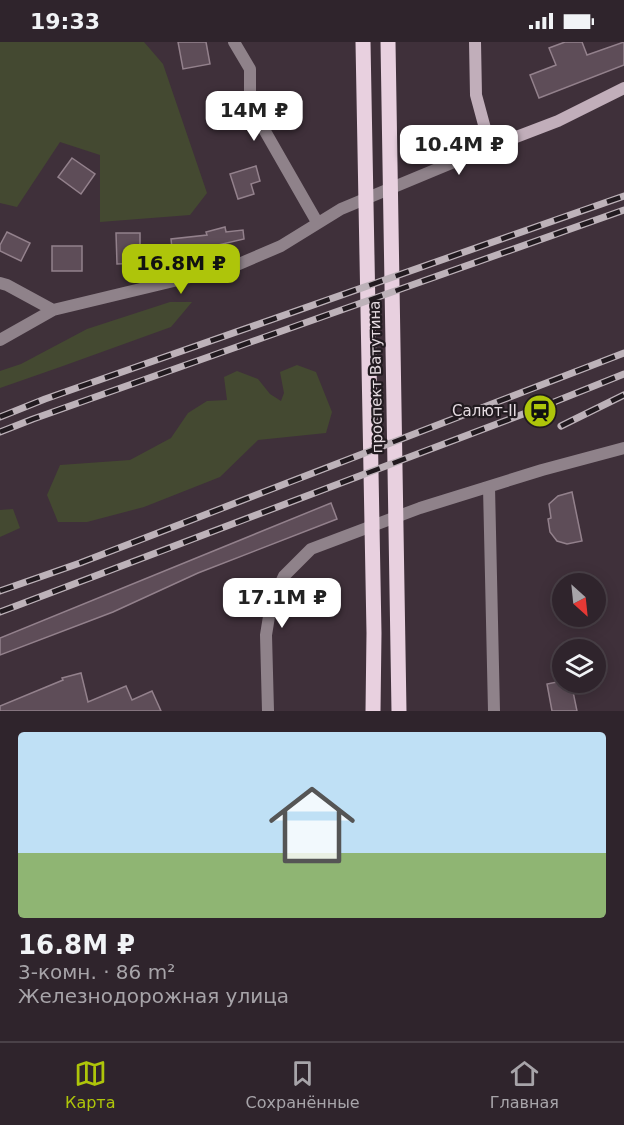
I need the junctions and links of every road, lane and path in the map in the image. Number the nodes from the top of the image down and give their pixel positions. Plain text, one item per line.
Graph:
1 (234, 42) edge
2 (363, 42) edge
3 (388, 42) edge
4 (475, 42) edge
5 (624, 88) edge
6 (490, 147) junction
7 (317, 222) junction
8 (0, 283) edge
9 (53, 310) junction
10 (0, 340) edge
11 (624, 448) edge
12 (489, 487) junction
13 (268, 711) edge
14 (374, 711) edge
15 (399, 711) edge
16 (494, 711) edge

1 - 7 street
2 - 14 main road, проспект Ватутина
3 - 15 main road, проспект Ватутина
4 - 6 street
5 - 6 street
6 - 7 street
7 - 9 street
8 - 9 street
9 - 10 street
11 - 12 street
12 - 13 street
12 - 16 street

